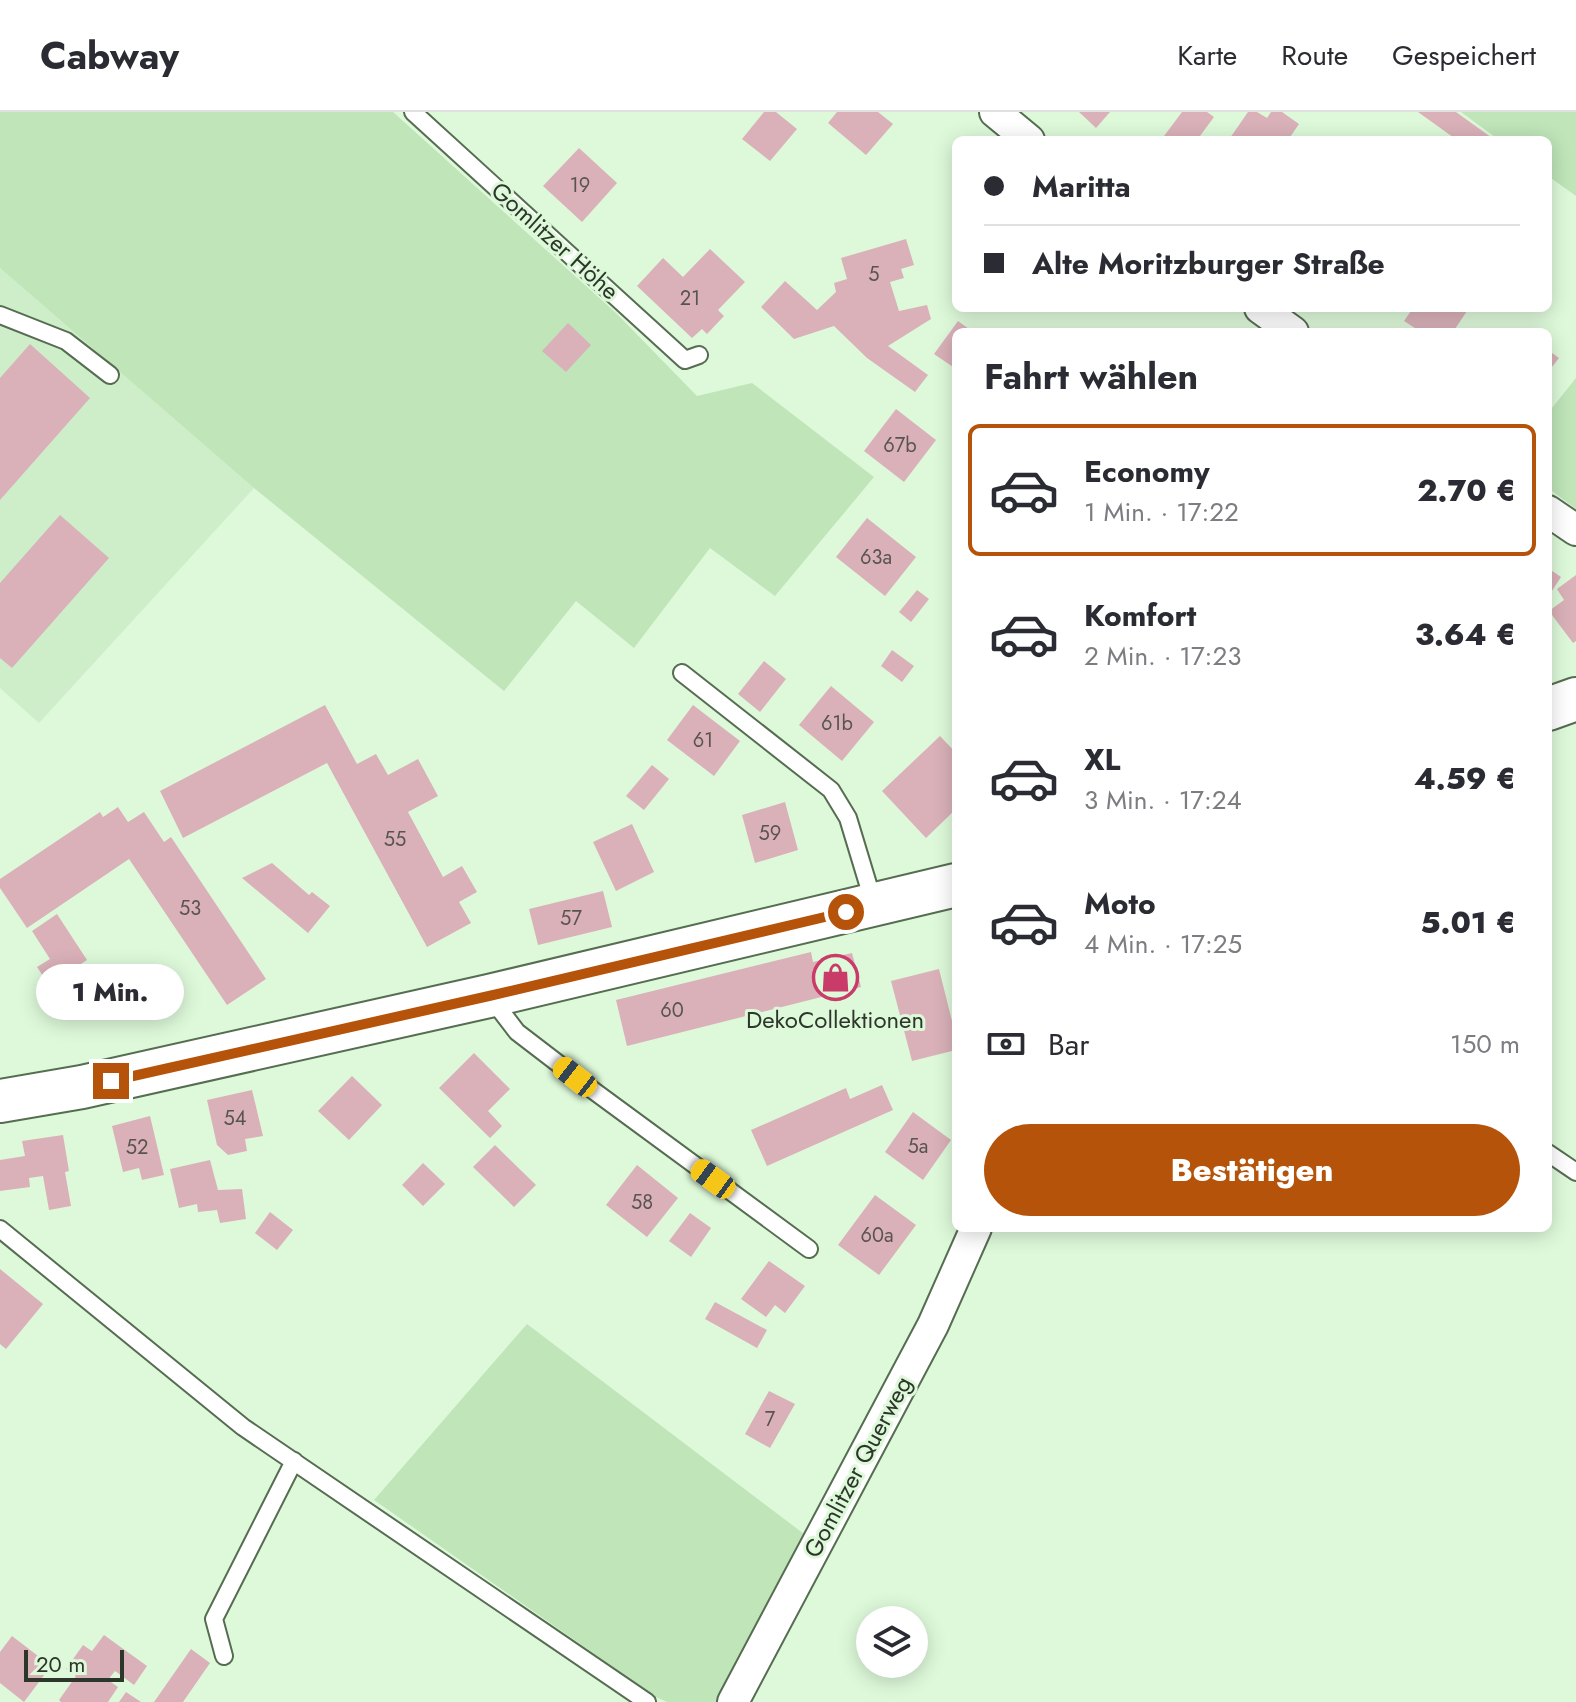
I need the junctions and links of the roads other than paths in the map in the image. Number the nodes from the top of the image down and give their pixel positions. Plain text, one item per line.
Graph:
1 (413, 112) edge
2 (995, 112) edge
3 (1024, 136) edge
4 (1266, 312) edge
5 (0, 315) edge
6 (1288, 328) edge
7 (699, 355) dead end
8 (110, 375) dead end
9 (1552, 514) edge
10 (1576, 530) edge
11 (682, 673) dead end
12 (1576, 699) edge
13 (1552, 708) edge
14 (952, 886) edge
15 (875, 905) junction
16 (489, 996) junction
17 (0, 1101) edge
18 (1552, 1156) edge
19 (1576, 1172) edge
20 (0, 1229) edge
21 (974, 1232) edge
22 (809, 1249) dead end
23 (294, 1461) junction
24 (224, 1656) dead end
25 (647, 1702) edge
26 (733, 1702) edge

1 - 7 lane, Gomlitzer Höhe
2 - 3 street
4 - 6 street
5 - 8 lane
9 - 10 street
11 - 15 lane
12 - 13 main road
14 - 15 main road
15 - 16 main road
16 - 17 main road
16 - 22 lane
18 - 19 lane
20 - 23 lane
21 - 26 street, Gomlitzer Querweg
23 - 24 lane
23 - 25 lane

